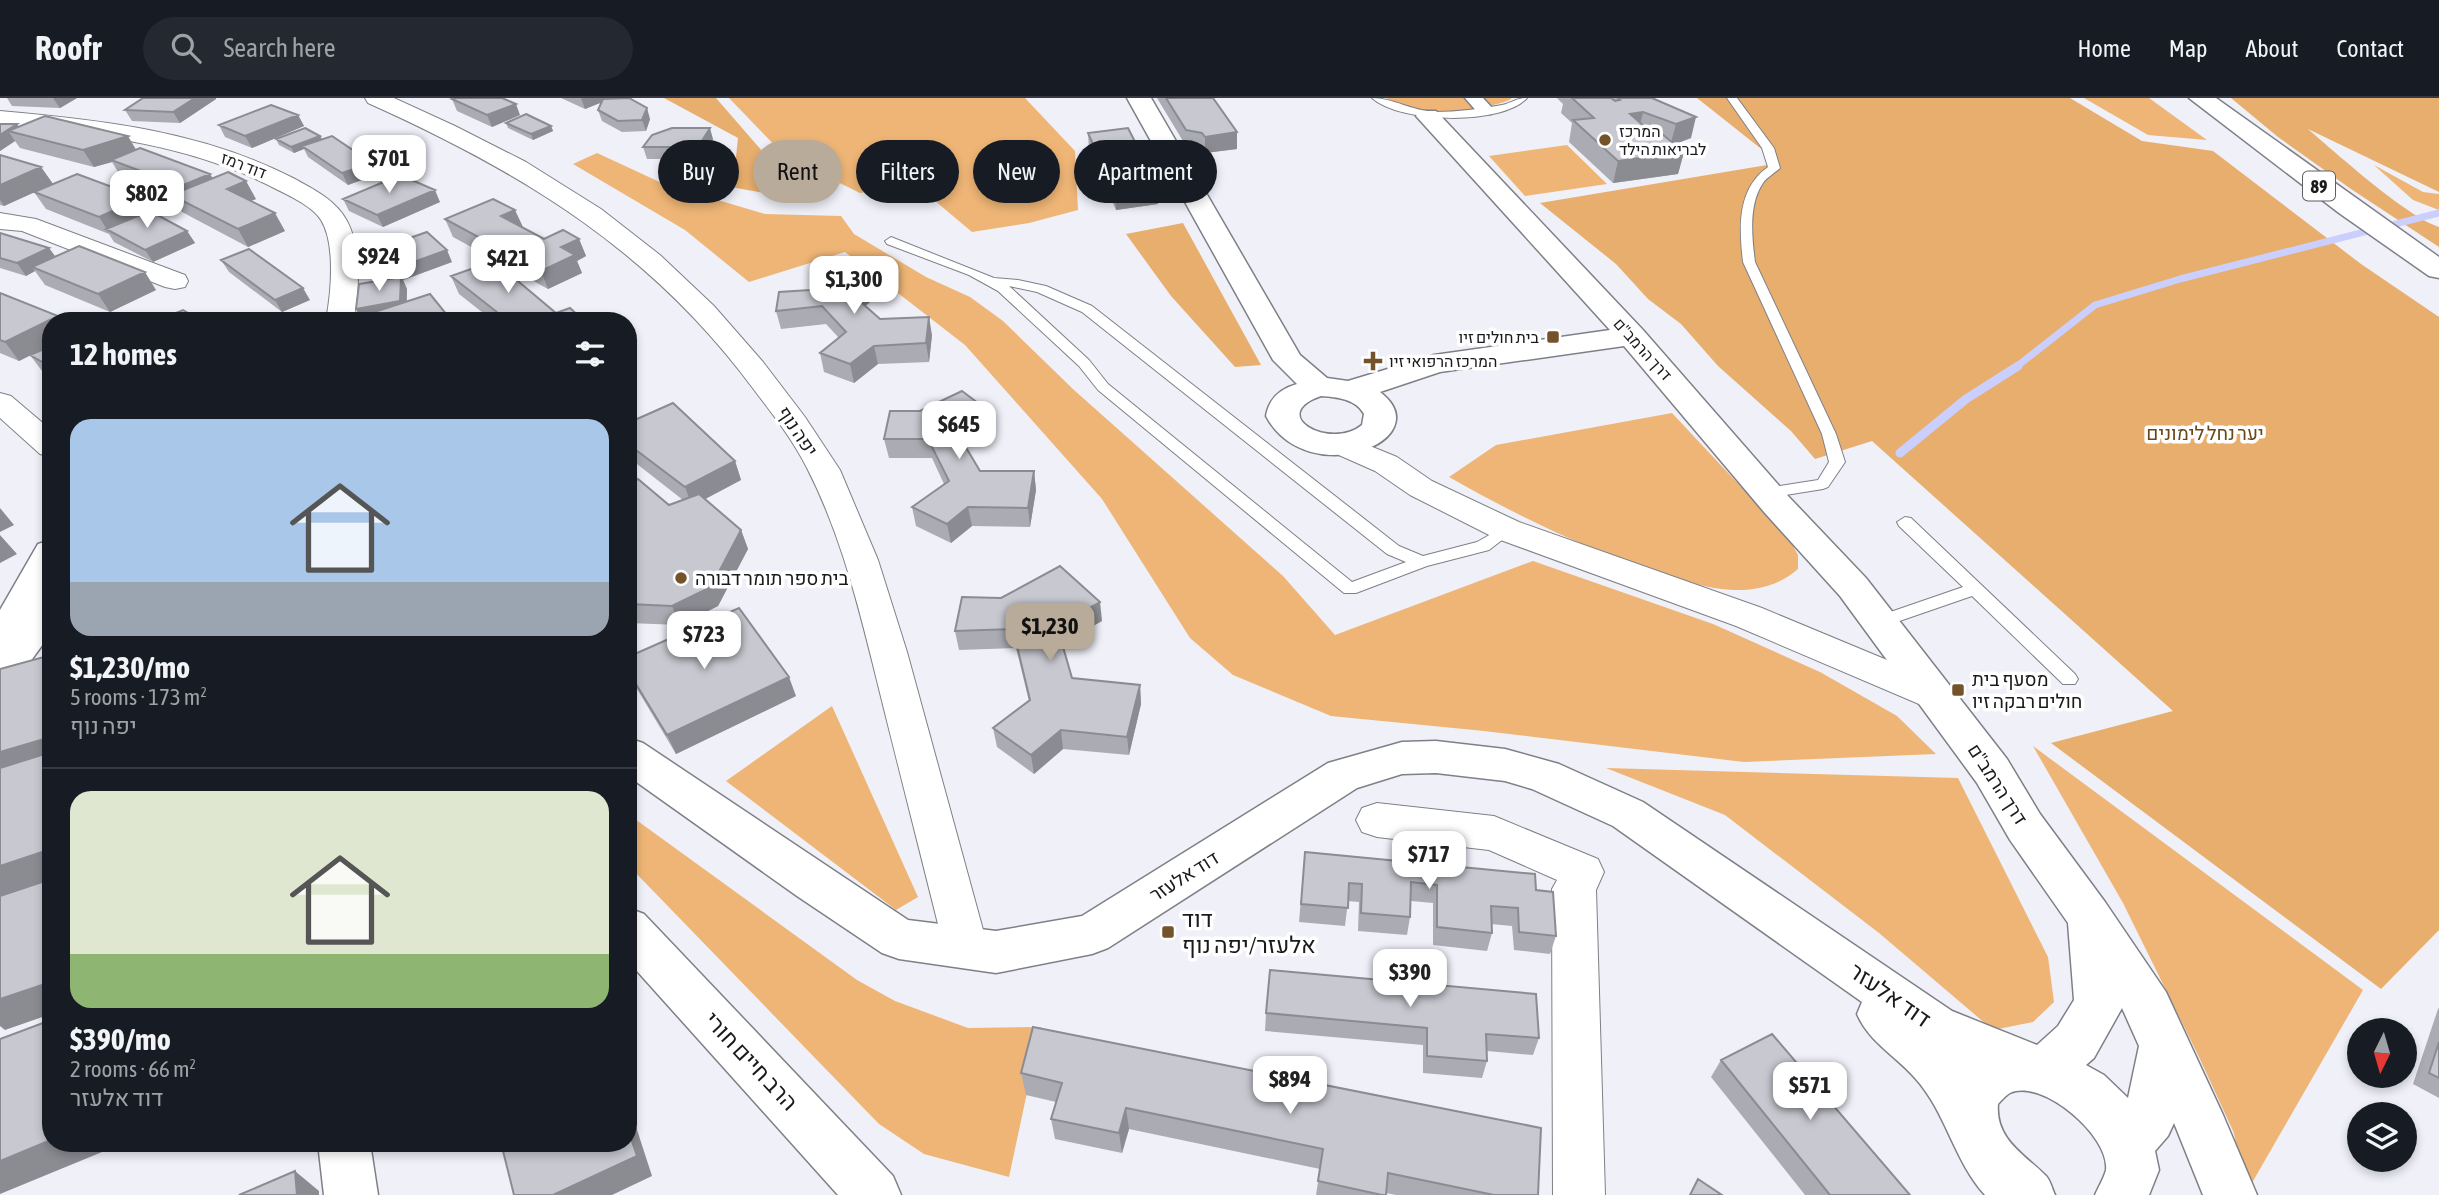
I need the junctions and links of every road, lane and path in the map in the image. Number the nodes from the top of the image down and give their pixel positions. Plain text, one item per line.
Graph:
1 (376, 98) edge
2 (1139, 98) edge
3 (1377, 98) edge
4 (1522, 98) edge
5 (1732, 98) edge
6 (2201, 98) edge
7 (1479, 104) edge
8 (1429, 116) junction
9 (0, 118) edge
10 (0, 221) edge
11 (891, 241) dead end
12 (2439, 270) edge
13 (175, 281) dead end
14 (992, 282) junction
15 (342, 312) edge
16 (1639, 343) junction
17 (1305, 393) junction
18 (1364, 399) junction
19 (0, 401) edge
20 (42, 439) edge
21 (1355, 442) junction
22 (1774, 499) junction
23 (1905, 522) dead end
24 (1507, 530) junction
25 (1422, 562) junction
26 (42, 570) edge
27 (1975, 589) junction
28 (42, 618) edge
29 (1880, 622) junction
30 (0, 637) edge
31 (0, 674) edge
32 (2069, 679) dead end
33 (1939, 697) junction
34 (637, 760) edge
35 (1377, 820) dead end
36 (1749, 895) junction
37 (2089, 916) junction
38 (637, 938) edge
39 (966, 948) junction
40 (2164, 1046) junction
41 (2043, 1071) junction
42 (1971, 1118) junction
43 (345, 1152) edge
44 (2132, 1176) edge
45 (351, 1195) edge
46 (874, 1195) edge
47 (1579, 1195) edge
48 (2028, 1195) edge
49 (2230, 1195) edge

1 - 39 street, יפה נוף
2 - 17 main road
3 - 8 lane
4 - 7 lane
5 - 22 lane
6 - 12 main road, 89
7 - 8 lane
8 - 16 main road, דרך הרמב"ם
9 - 15 street, דוד רמז
10 - 13 street
11 - 14 lane
14 - 25 lane
14 - 25 lane
16 - 18 main road
16 - 22 main road, דרך הרמב"ם
17 - 18 main road
17 - 21 main road
18 - 21 main road
19 - 20 street
21 - 24 street
22 - 29 main road, דרך הרמב"ם
23 - 27 lane
24 - 25 lane
24 - 33 street
26 - 30 main road
27 - 29 lane
27 - 32 lane
28 - 31 main road
29 - 33 main road, דרך הרמב"ם
33 - 37 main road, דרך הרמב"ם
34 - 39 main road, דוד אלעזר
35 - 47 street
36 - 39 main road, דוד אלעזר
36 - 41 main road, דוד אלעזר
36 - 42 main road, דוד אלעזר
37 - 40 main road, דרך הרמב"ם
37 - 41 main road, דרך הרמב"ם
38 - 46 main road, הרב חיים חורי
40 - 44 main road
40 - 49 main road, דרך הרמב"ם
41 - 42 main road
41 - 44 main road, דוד אלעזר
42 - 48 main road, דוד אלעזר
43 - 45 main road

